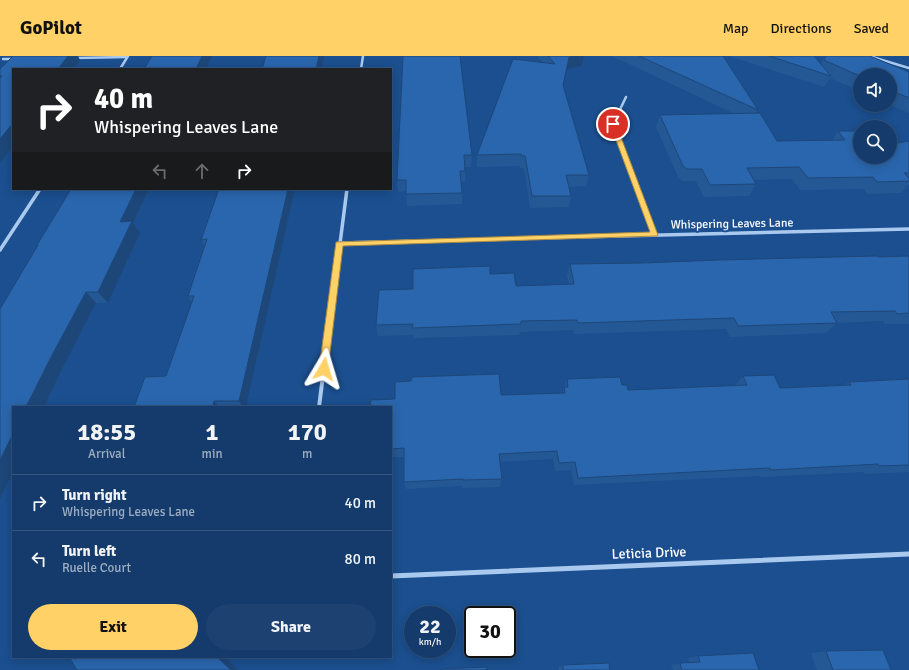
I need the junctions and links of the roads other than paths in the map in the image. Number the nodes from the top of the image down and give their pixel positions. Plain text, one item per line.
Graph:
1 (363, 56) edge
2 (869, 56) edge
3 (128, 57) edge
4 (73, 58) dead end
5 (3, 59) dead end
6 (18, 59) edge
7 (121, 68) edge
8 (361, 68) edge
9 (909, 68) edge
10 (626, 97) dead end
11 (39, 190) edge
12 (347, 190) edge
13 (909, 229) edge
14 (655, 235) junction
15 (339, 244) junction
16 (0, 250) edge
17 (319, 406) edge
18 (909, 554) edge
19 (392, 576) edge

1 - 8 street
2 - 9 street
3 - 4 street
3 - 7 street
5 - 6 street
10 - 14 street
11 - 16 street
12 - 15 street
13 - 14 street, Whispering Leaves Lane
14 - 15 street, Whispering Leaves Lane
15 - 17 street
18 - 19 street, Leticia Drive

